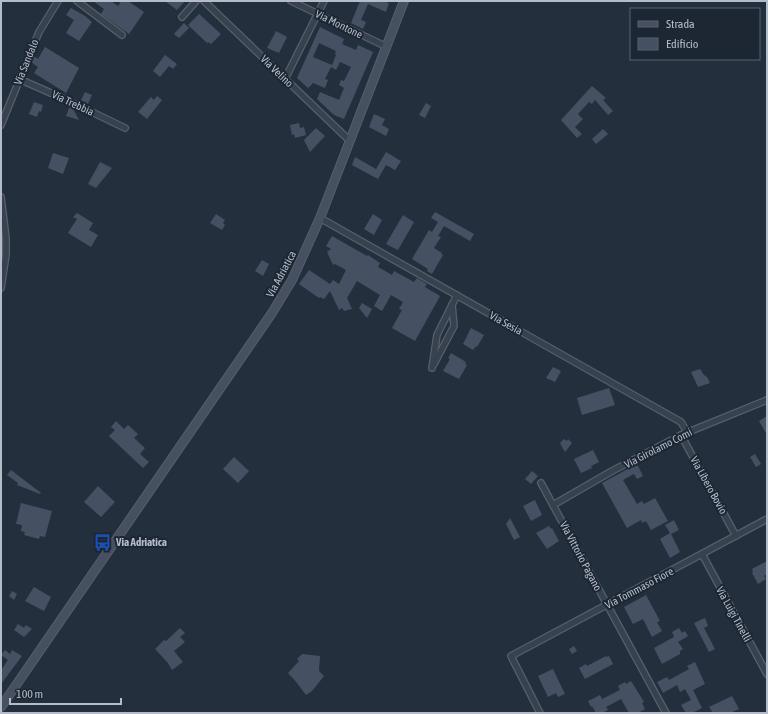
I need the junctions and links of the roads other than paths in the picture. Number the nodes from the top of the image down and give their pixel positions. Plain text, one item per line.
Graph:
1 (58, 1) edge
2 (77, 1) edge
3 (196, 1) edge
4 (204, 1) edge
5 (291, 1) edge
6 (324, 1) edge
7 (404, 1) edge
8 (318, 14) junction
9 (182, 17) dead end
10 (122, 35) dead end
11 (387, 47) junction
12 (19, 79) junction
13 (285, 79) junction
14 (1, 125) edge
15 (125, 128) dead end
16 (350, 141) junction
17 (1, 197) edge
18 (2, 212) edge
19 (320, 218) junction
20 (1, 288) edge
21 (457, 295) junction
22 (452, 305) junction
23 (767, 400) edge
24 (687, 432) junction
25 (681, 435) junction
26 (541, 483) dead end
27 (553, 505) junction
28 (767, 519) edge
29 (736, 536) junction
30 (702, 554) junction
31 (607, 604) junction
32 (767, 674) edge
33 (1, 706) edge
34 (540, 713) edge
35 (666, 713) edge

1 - 12 street, Via Sandalo
2 - 10 street
3 - 9 street
4 - 13 street, Via Velino
5 - 8 street, Via Montone
6 - 8 street
7 - 11 street, Via Adriatica
8 - 11 street, Via Montone
8 - 13 street
11 - 16 street, Via Adriatica
12 - 14 street, Via Sandalo
12 - 15 street, Via Trebbia
13 - 16 street, Via Velino
16 - 19 street, Via Adriatica
17 - 18 street
18 - 20 street
19 - 21 street, Via Sesia
19 - 33 street, Via Adriatica
21 - 22 street
21 - 24 street, Via Sesia
22 - 22 street
23 - 24 street, Via Girolamo Comi
24 - 25 street, Via Girolamo Comi
25 - 27 street, Via Girolamo Comi
25 - 29 street, Via Libero Bovio
26 - 27 street, Via Vittorio Pagano
27 - 31 street, Via Vittorio Pagano
28 - 29 street, Via Tommaso Fiore
29 - 30 street, Via Tommaso Fiore
30 - 31 street, Via Tommaso Fiore
30 - 32 street, Via Luigi Tinelli
31 - 34 street, Via Tommaso Fiore
31 - 35 street, Via Vittorio Pagano

